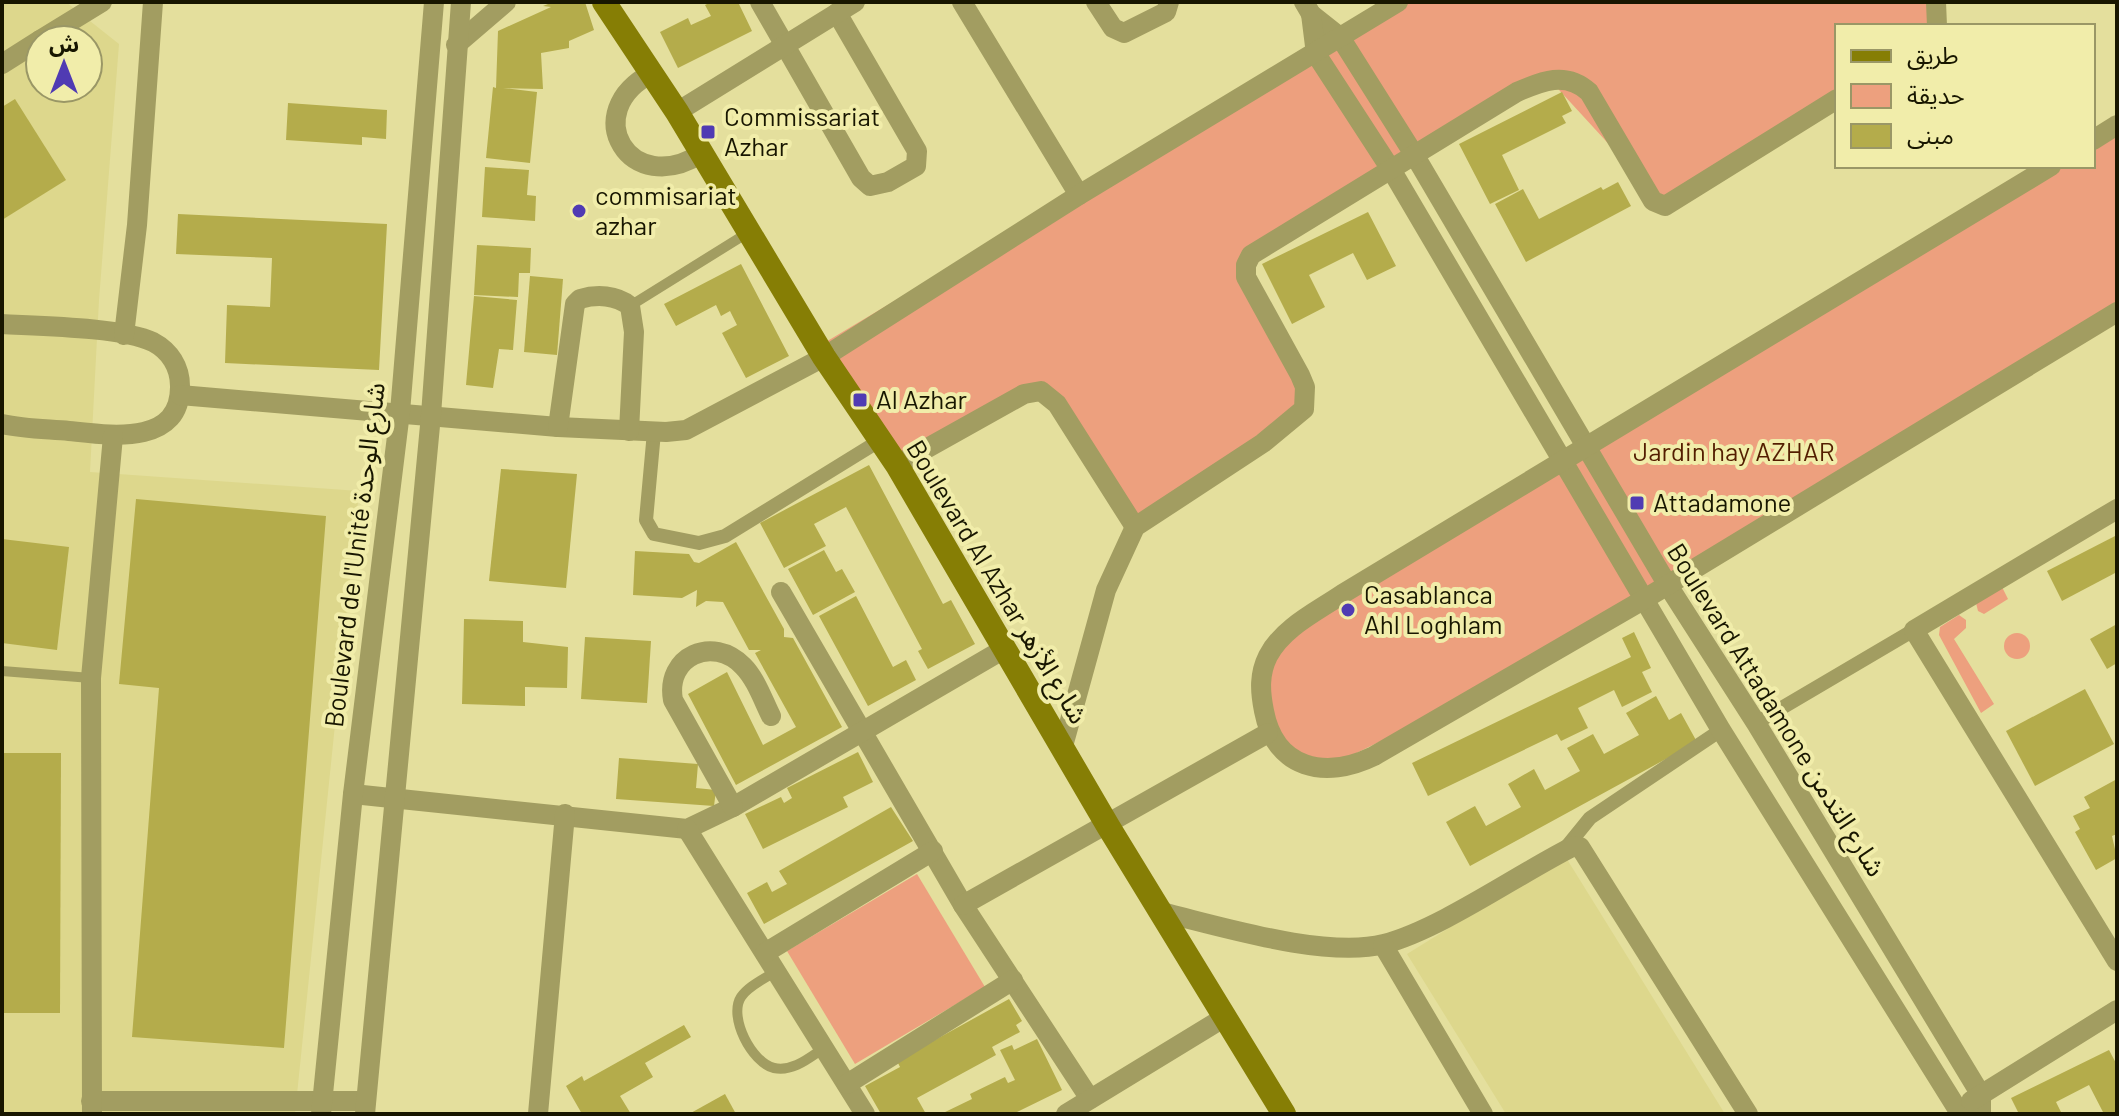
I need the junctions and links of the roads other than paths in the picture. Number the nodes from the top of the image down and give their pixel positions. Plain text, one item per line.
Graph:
1 (102, 2) edge
2 (153, 2) edge
3 (434, 2) edge
4 (461, 2) edge
5 (506, 2) edge
6 (604, 2) edge
7 (760, 2) edge
8 (855, 2) edge
9 (962, 2) edge
10 (1096, 2) edge
11 (1169, 2) edge
12 (1398, 2) edge
13 (1936, 2) edge
14 (1307, 8) edge
15 (837, 13) junction
16 (66, 24) edge
17 (1937, 24) edge
18 (1340, 37) junction
19 (456, 45) junction
20 (787, 46) junction
21 (24, 50) edge
22 (1316, 54) junction
23 (2, 64) edge
24 (652, 73) junction
25 (1835, 100) edge
26 (677, 112) junction
27 (2117, 125) edge
28 (2095, 139) edge
29 (702, 153) junction
30 (1415, 156) junction
31 (2048, 168) edge
32 (1392, 171) junction
33 (1079, 195) junction
34 (749, 232) junction
35 (630, 306) junction
36 (2117, 312) edge
37 (2, 324) edge
38 (124, 335) junction
39 (824, 357) junction
40 (180, 395) junction
41 (400, 412) junction
42 (431, 415) junction
43 (2, 424) edge
44 (558, 427) junction
45 (629, 431) junction
46 (654, 432) junction
47 (113, 436) junction
48 (879, 441) junction
49 (1588, 449) junction
50 (1564, 463) junction
51 (897, 465) junction
52 (2117, 509) edge
53 (1135, 527) junction
54 (1667, 584) junction
55 (781, 592) dead end
56 (1643, 600) junction
57 (1914, 630) junction
58 (1004, 649) junction
59 (2, 671) edge
60 (91, 678) junction
61 (771, 716) dead end
62 (1756, 723) junction
63 (1721, 730) junction
64 (865, 732) junction
65 (1268, 733) junction
66 (1063, 746) junction
67 (353, 794) junction
68 (394, 797) junction
69 (733, 807) junction
70 (565, 814) junction
71 (1108, 826) junction
72 (687, 829) junction
73 (933, 851) junction
74 (1564, 851) junction
75 (963, 905) junction
76 (1161, 912) junction
77 (1383, 945) junction
78 (765, 953) junction
79 (2117, 961) edge
80 (776, 971) junction
81 (1013, 980) junction
82 (1225, 1017) junction
83 (2114, 1018) edge
84 (824, 1048) junction
85 (847, 1084) junction
86 (1090, 1099) junction
87 (1981, 1104) edge
88 (91, 1107) edge
89 (365, 1107) edge
90 (321, 1108) edge
91 (1958, 1113) edge
92 (538, 1114) edge
93 (865, 1114) edge
94 (1066, 1114) edge
95 (1284, 1114) edge
96 (1483, 1114) edge
97 (1748, 1114) edge

1 - 16 street
2 - 38 street
3 - 41 street, Boulevard de l'Unité شارع الوحدة
4 - 19 street
5 - 19 street
6 - 24 main road, Boulevard Al Azhar شارع الأزهر
7 - 20 street
8 - 15 street
9 - 33 street
10 - 11 street
12 - 18 street
13 - 17 street
14 - 18 street, Boulevard Attadamone شارع التدمن
14 - 22 street, Boulevard Attadamone شارع التدمن
15 - 20 street
15 - 20 street
18 - 22 street
18 - 30 street, Boulevard Attadamone شارع التدمن
19 - 42 street
20 - 26 street
21 - 23 street
22 - 32 street, Boulevard Attadamone شارع التدمن
22 - 33 street
24 - 26 main road, Boulevard Al Azhar شارع الأزهر
24 - 29 street
25 - 30 street
26 - 29 main road, Boulevard Al Azhar شارع الأزهر
27 - 28 street
29 - 34 main road, Boulevard Al Azhar شارع الأزهر
30 - 32 street
30 - 49 street, Boulevard Attadamone شارع التدمن
31 - 49 street
32 - 50 street, Boulevard Attadamone شارع التدمن
32 - 53 street
33 - 39 street
34 - 35 lane
34 - 39 main road, Boulevard Al Azhar شارع الأزهر
35 - 44 street
35 - 45 street
36 - 54 street
37 - 38 street
38 - 40 street
39 - 46 street
39 - 48 main road, Boulevard Al Azhar شارع الأزهر
40 - 41 street
40 - 47 street
41 - 42 street
41 - 67 street, Boulevard de l'Unité شارع الوحدة
42 - 44 street
42 - 68 street
43 - 47 street
44 - 45 street
45 - 46 street
46 - 48 street
47 - 60 street
48 - 51 main road, Boulevard Al Azhar شارع الأزهر
49 - 50 street
49 - 54 street, Boulevard Attadamone شارع التدمن
50 - 56 street, Boulevard Attadamone شارع التدمن
50 - 65 street
51 - 53 street
51 - 58 main road, Boulevard Al Azhar شارع الأزهر
52 - 57 street
53 - 66 street
54 - 56 street
54 - 62 street, Boulevard Attadamone شارع التدمن
55 - 64 street
56 - 63 street, Boulevard Attadamone شارع التدمن
56 - 65 street
57 - 62 street
57 - 79 street
58 - 64 street
58 - 66 main road, Boulevard Al Azhar شارع الأزهر
59 - 60 lane
60 - 88 street
61 - 69 street
62 - 87 street, Boulevard Attadamone شارع التدمن
63 - 74 street
63 - 91 street, Boulevard Attadamone شارع التدمن
64 - 69 street
64 - 73 street
65 - 71 street
66 - 71 main road, Boulevard Al Azhar شارع الأزهر
67 - 68 street
67 - 90 street, Boulevard de l'Unité شارع الوحدة
68 - 70 street
68 - 89 street
69 - 72 street
70 - 72 street
70 - 92 street
71 - 75 street
71 - 76 main road, Boulevard Al Azhar شارع الأزهر
72 - 78 street
73 - 75 street
73 - 78 street
74 - 77 street
74 - 97 street
75 - 81 street
76 - 77 street
76 - 82 main road, Boulevard Al Azhar شارع الأزهر
77 - 96 street
78 - 80 street
80 - 84 street
80 - 84 lane
81 - 85 street
81 - 86 street
82 - 86 street
82 - 95 main road, Boulevard Al Azhar شارع الأزهر
83 - 87 street
84 - 85 street
85 - 93 street
86 - 94 street
87 - 91 street
88 - 90 street
89 - 90 street

